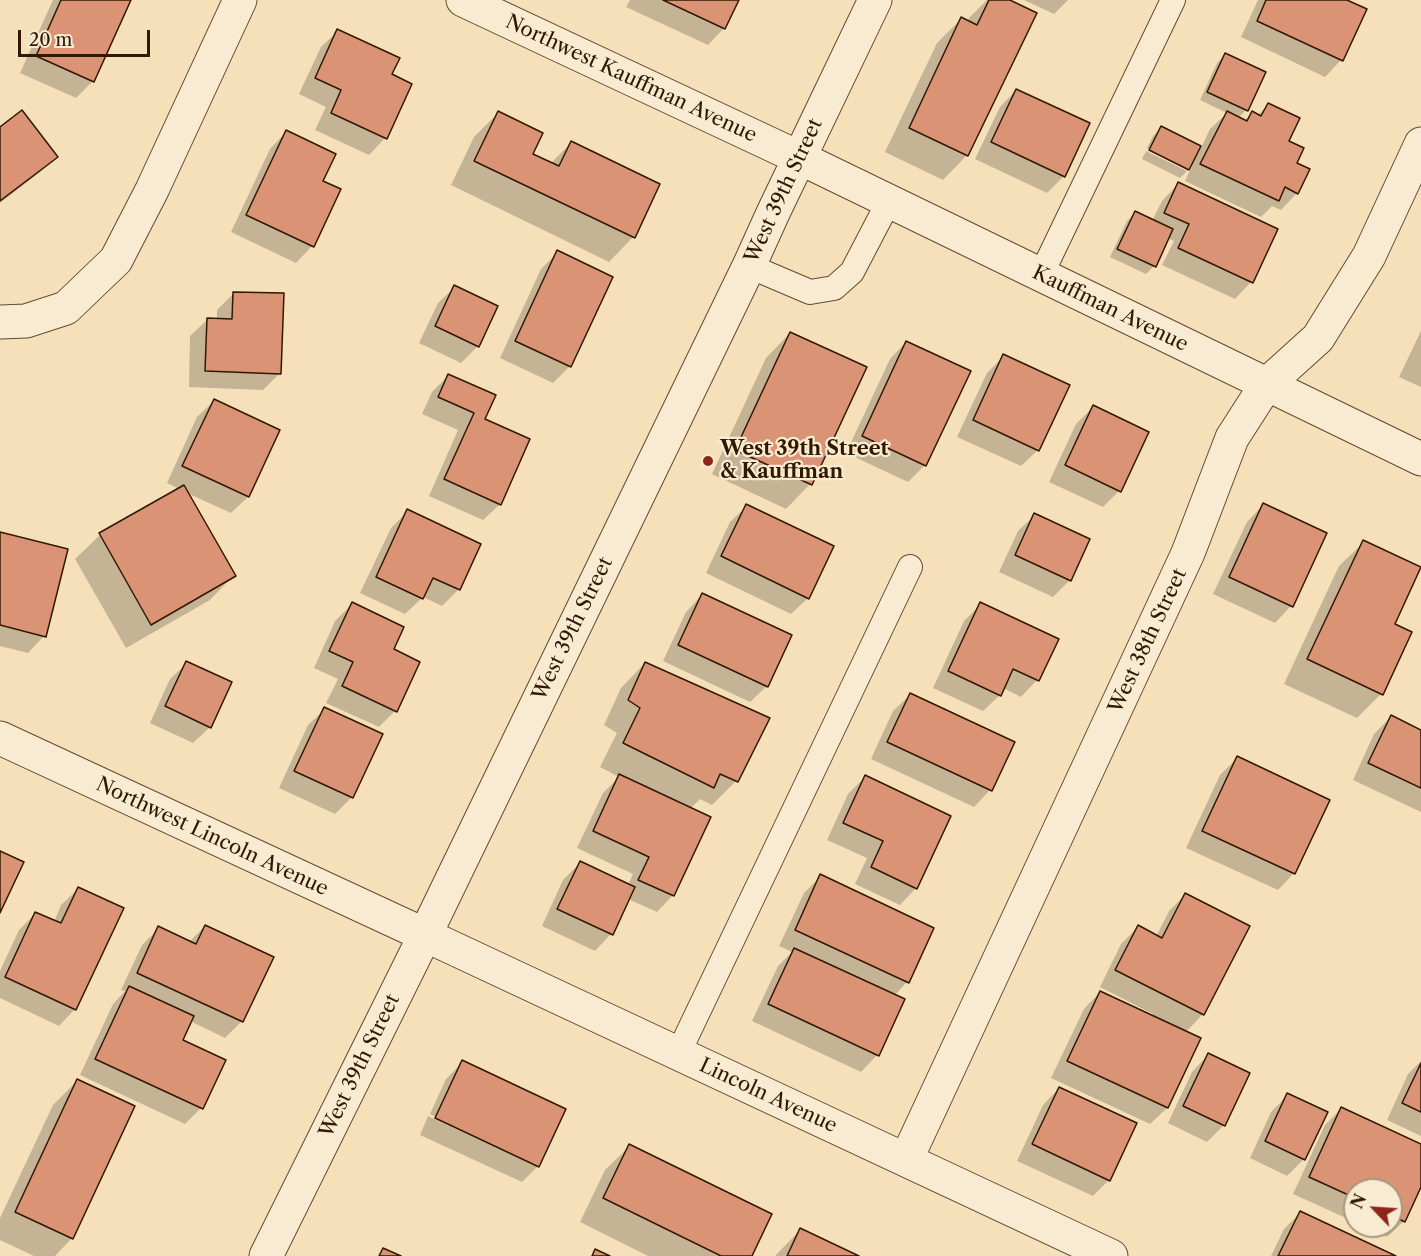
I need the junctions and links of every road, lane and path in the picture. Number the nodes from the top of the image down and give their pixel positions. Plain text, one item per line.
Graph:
1 (240, 0) edge
2 (463, 0) edge
3 (876, 0) edge
4 (1173, 0) edge
5 (1421, 144) edge
6 (800, 158) junction
7 (889, 201) junction
8 (749, 266) junction
9 (1041, 275) junction
10 (0, 322) edge
11 (1266, 385) junction
12 (1421, 459) edge
13 (910, 567) dead end
14 (0, 738) edge
15 (425, 935) junction
16 (678, 1054) junction
17 (906, 1160) junction
18 (266, 1256) edge
19 (1111, 1256) edge

1 - 10 street
2 - 6 street, Northwest Kauffman Avenue
3 - 6 street, West 39th Street
4 - 9 lane
5 - 11 street, West 38th Street
6 - 7 street, Kauffman Avenue
6 - 8 street, West 39th Street
7 - 8 lane
7 - 9 street, Kauffman Avenue
8 - 15 street, West 39th Street
9 - 11 street, Kauffman Avenue
11 - 12 street, Kauffman Avenue
11 - 17 street, West 38th Street
13 - 16 lane
14 - 15 street, Northwest Lincoln Avenue
15 - 16 street, Lincoln Avenue
15 - 18 street, West 39th Street
16 - 17 street, Lincoln Avenue
17 - 19 street, Lincoln Avenue

